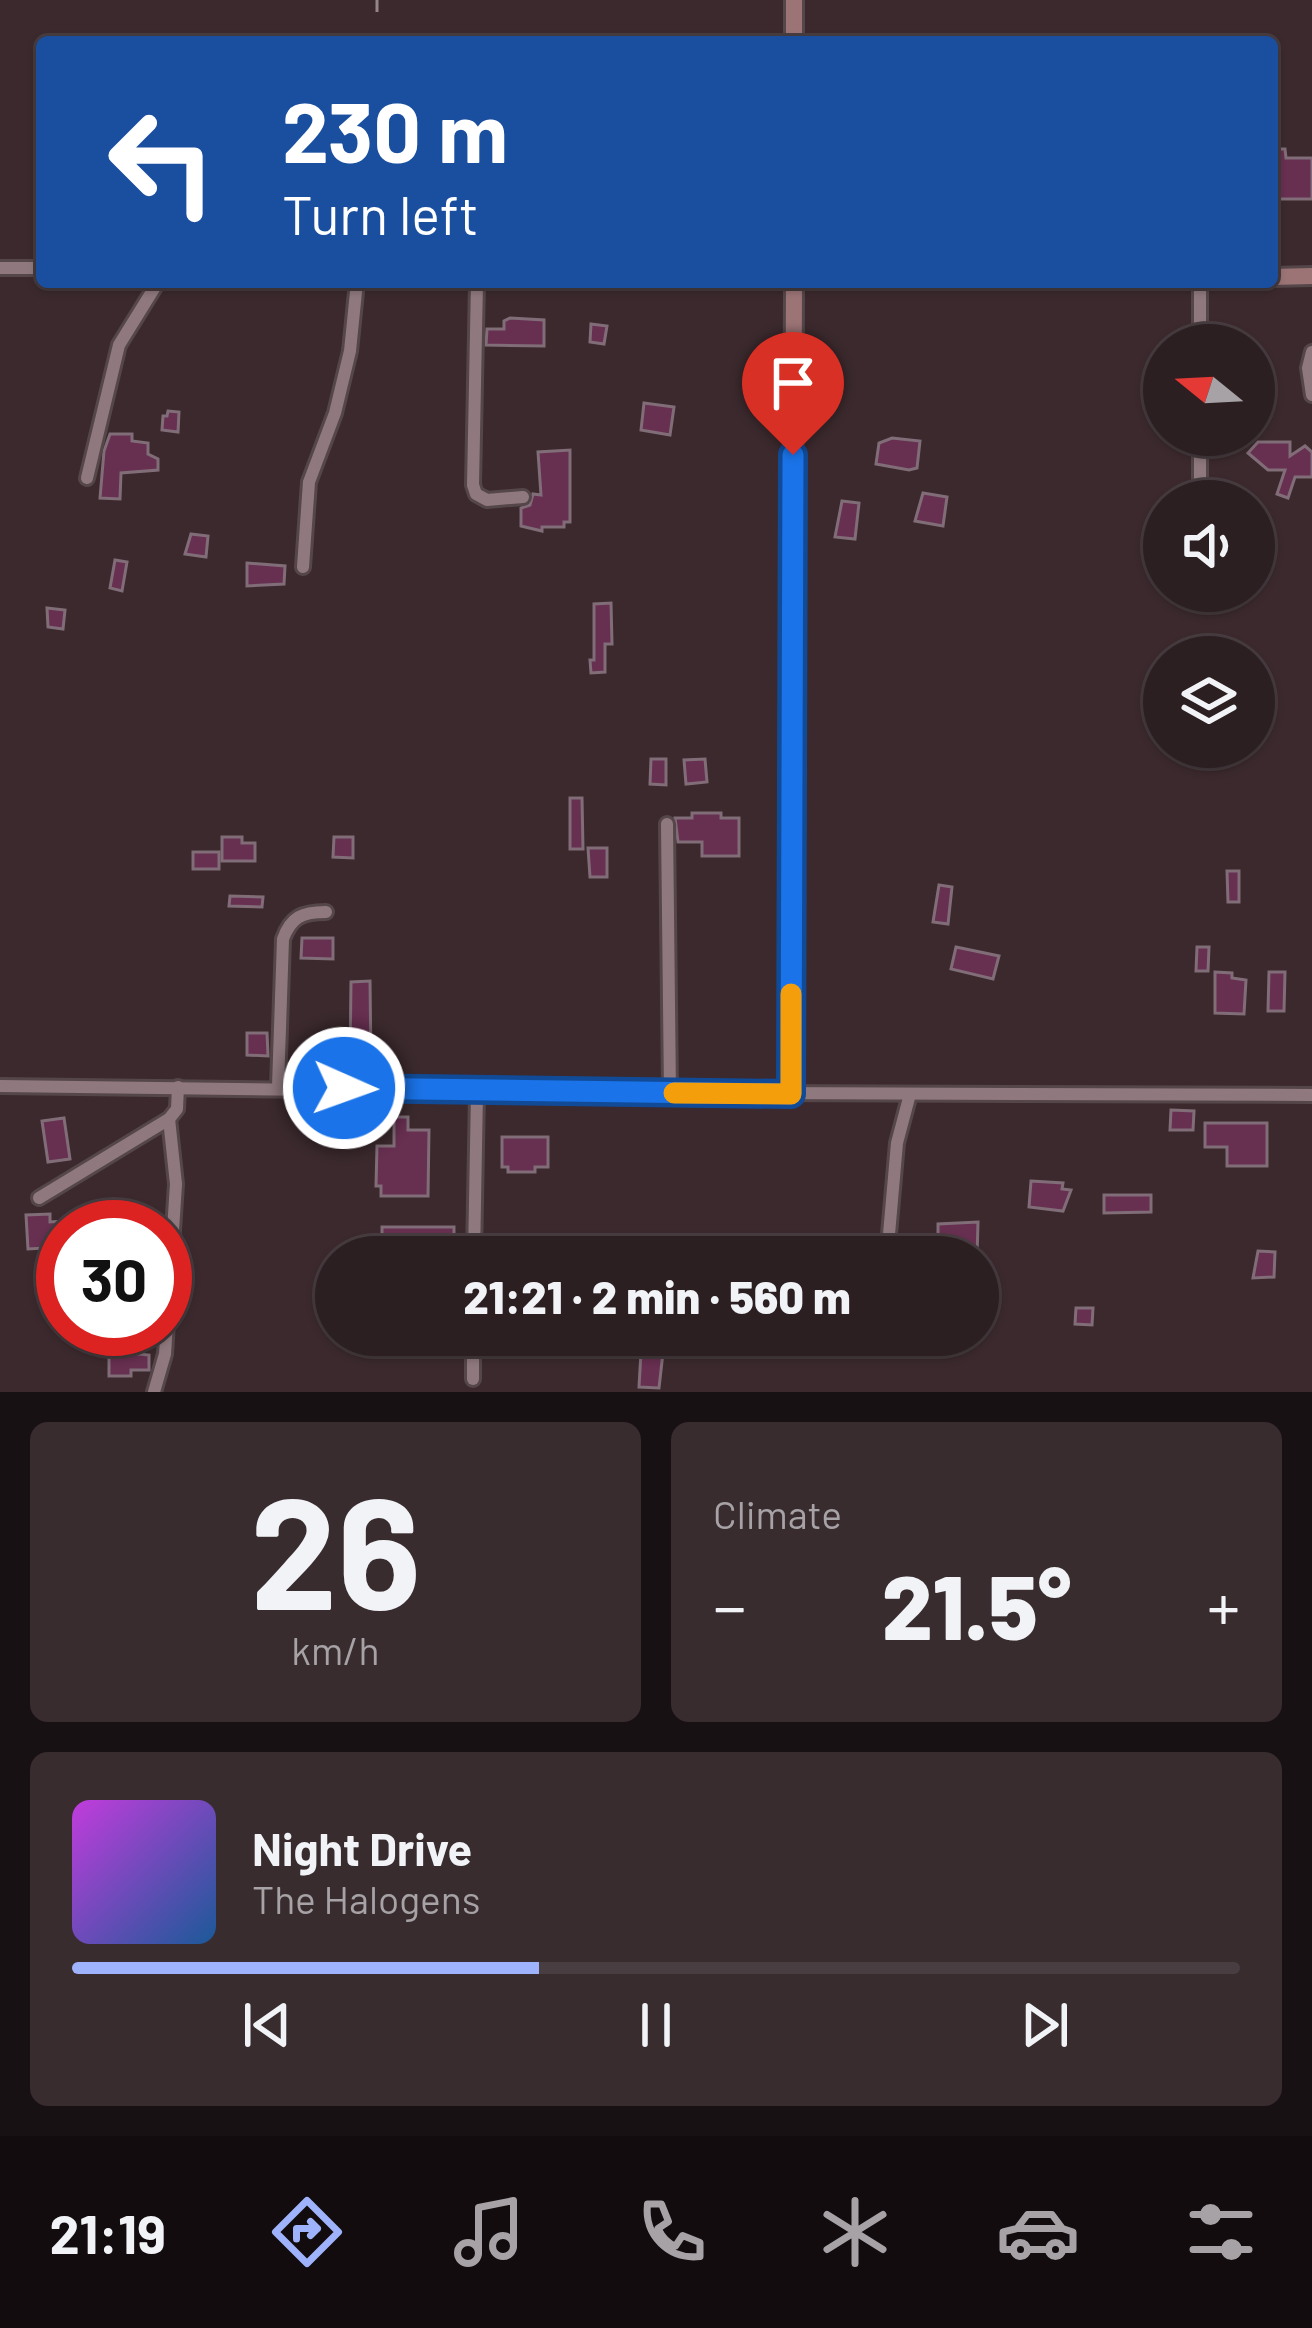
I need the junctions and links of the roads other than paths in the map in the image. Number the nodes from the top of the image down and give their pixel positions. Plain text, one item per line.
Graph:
1 (794, 0) edge
2 (794, 36) edge
3 (0, 268) edge
4 (36, 268) edge
5 (1312, 276) edge
6 (1278, 277) edge
7 (154, 288) edge
8 (356, 288) edge
9 (477, 288) edge
10 (794, 288) edge
11 (1200, 288) edge
12 (1200, 324) edge
13 (1312, 352) edge
14 (1312, 395) edge
15 (87, 478) dead end
16 (523, 496) dead end
17 (303, 566) dead end
18 (668, 824) dead end
19 (326, 912) dead end
20 (0, 1086) edge
21 (178, 1087) junction
22 (278, 1087) junction
23 (477, 1092) junction
24 (670, 1093) junction
25 (791, 1094) junction
26 (910, 1094) junction
27 (1312, 1095) edge
28 (169, 1119) junction
29 (39, 1198) dead end
30 (474, 1236) edge
31 (889, 1236) edge
32 (473, 1356) edge
33 (473, 1379) dead end
34 (154, 1392) edge

1 - 2 street
3 - 4 street
5 - 6 street
7 - 15 street
8 - 17 street
9 - 16 street
10 - 25 street
11 - 12 street
13 - 14 street
18 - 24 street
19 - 22 street
20 - 21 street
21 - 22 street
21 - 28 street
22 - 23 street
23 - 24 street
23 - 30 street
24 - 25 street
25 - 26 street
26 - 27 street
26 - 31 street
28 - 29 street
28 - 34 street
32 - 33 street

